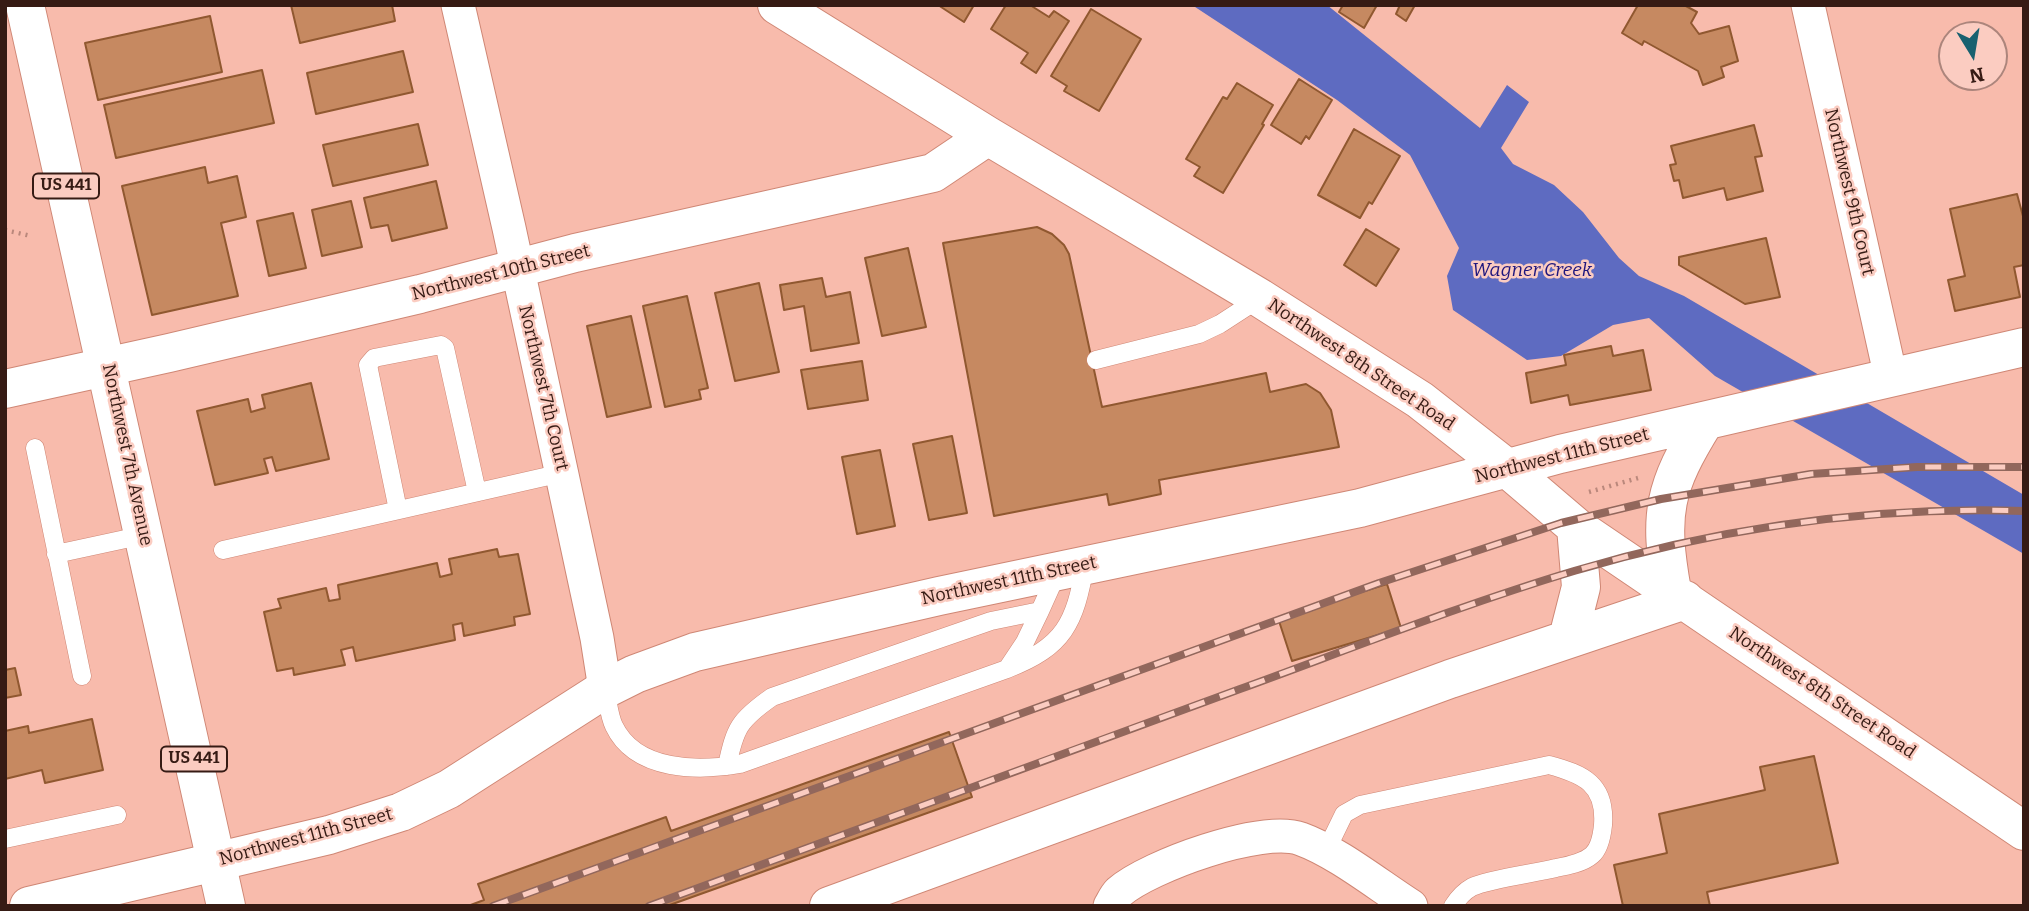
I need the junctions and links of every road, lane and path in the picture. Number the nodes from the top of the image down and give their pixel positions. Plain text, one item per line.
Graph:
1 (25, 5) edge
2 (458, 5) edge
3 (777, 5) edge
4 (1808, 5) edge
5 (988, 136) junction
6 (5, 229) edge
7 (31, 236) dead end
8 (517, 269) junction
9 (1261, 298) junction
10 (2024, 347) edge
11 (1096, 360) dead end
12 (107, 367) junction
13 (1876, 382) junction
14 (5, 389) edge
15 (1705, 421) junction
16 (35, 448) dead end
17 (1508, 469) junction
18 (562, 473) junction
19 (1646, 476) dead end
20 (1588, 484) dead end
21 (1594, 491) junction
22 (477, 492) junction
23 (397, 510) junction
24 (1580, 510) junction
25 (144, 535) junction
26 (223, 550) dead end
27 (57, 554) junction
28 (1072, 568) junction
29 (1678, 595) junction
30 (1040, 611) junction
31 (1568, 638) junction
32 (1007, 669) junction
33 (82, 676) dead end
34 (605, 690) junction
35 (727, 766) junction
36 (117, 815) dead end
37 (2024, 831) edge
38 (5, 839) edge
39 (1326, 851) junction
40 (217, 862) junction
41 (1113, 900) edge
42 (29, 906) edge
43 (226, 906) edge
44 (829, 906) edge
45 (1411, 906) edge
46 (1453, 906) edge

1 - 12 street, Northwest 7th Avenue / US 441
2 - 8 street, Northwest 7th Court
3 - 5 street, Northwest 8th Street Road
4 - 13 street, Northwest 9th Court
5 - 8 street, Northwest 10th Street
5 - 9 street, Northwest 8th Street Road
6 - 7 path
8 - 12 street, Northwest 10th Street
8 - 18 street, Northwest 7th Court
9 - 11 lane
9 - 17 street, Northwest 8th Street Road
10 - 13 street, Northwest 11th Street
12 - 14 street, Northwest 10th Street
12 - 25 street, Northwest 7th Avenue / US 441
13 - 15 street, Northwest 11th Street
15 - 17 street, Northwest 11th Street
15 - 29 street
16 - 27 lane
17 - 24 street, Northwest 8th Street Road
17 - 28 street, Northwest 11th Street
18 - 22 lane
18 - 34 street, Northwest 7th Court
19 - 21 path
20 - 21 path
21 - 24 path
22 - 23 lane
22 - 23 lane
23 - 26 lane
24 - 29 street, Northwest 8th Street Road
24 - 31 street
25 - 27 lane
25 - 40 street, Northwest 7th Avenue / US 441
27 - 33 lane
28 - 30 lane
28 - 32 lane
28 - 34 street, Northwest 11th Street
29 - 31 street
29 - 37 street, Northwest 8th Street Road
30 - 32 lane
30 - 35 lane
31 - 44 street
32 - 35 lane
34 - 35 lane
34 - 40 street, Northwest 11th Street
36 - 38 lane
39 - 41 street
39 - 45 street
39 - 46 lane
40 - 42 street, Northwest 11th Street
40 - 43 street, Northwest 7th Avenue / US 441

